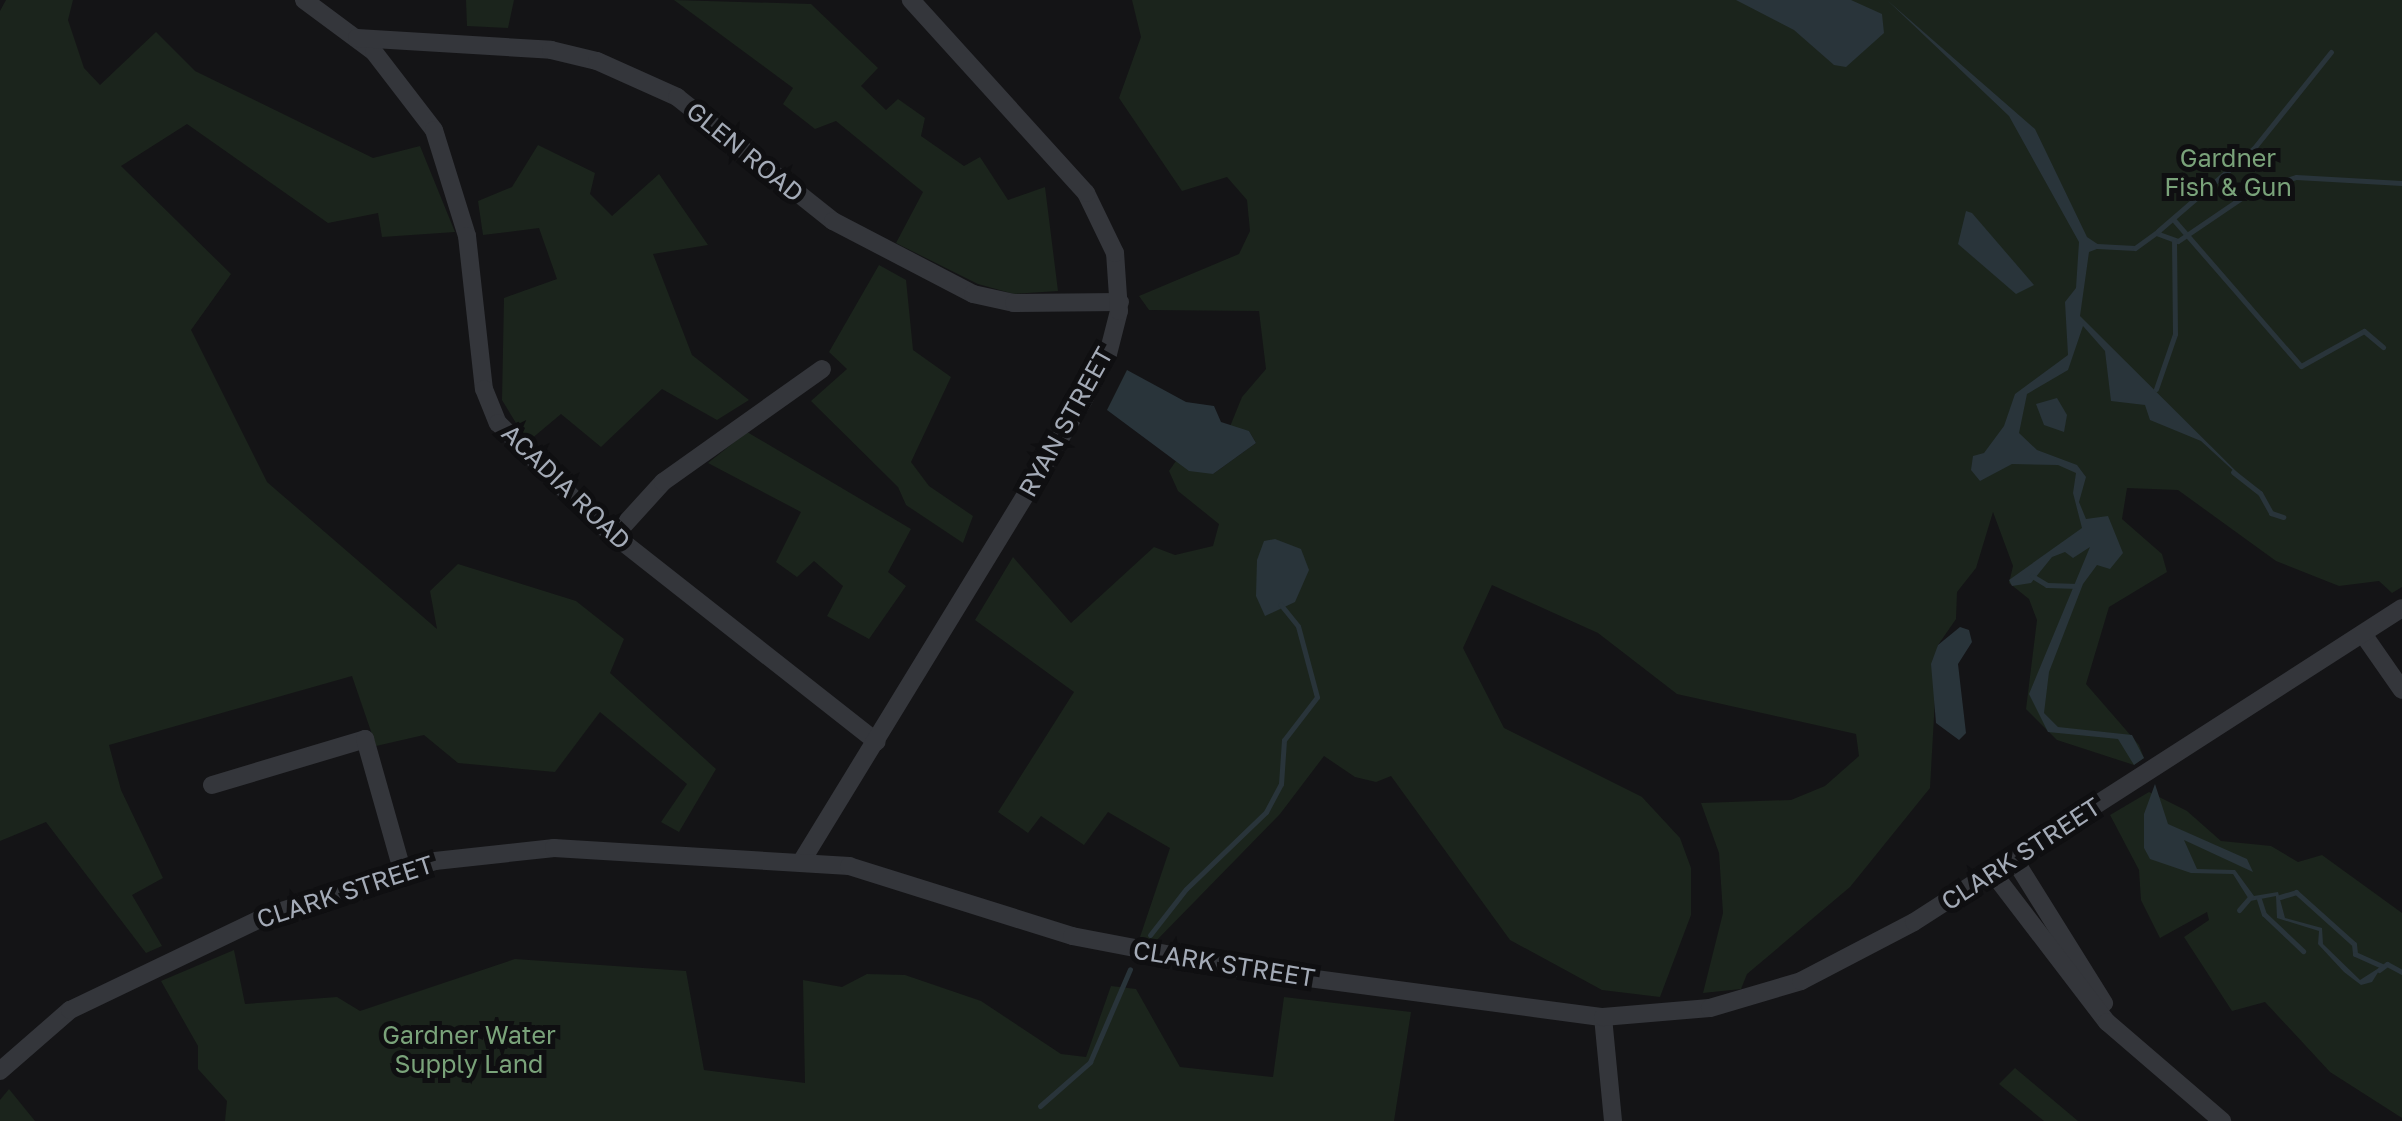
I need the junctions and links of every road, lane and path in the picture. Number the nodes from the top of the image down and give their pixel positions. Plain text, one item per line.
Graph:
1 (304, 0) edge
2 (911, 0) edge
3 (357, 38) junction
4 (1120, 302) junction
5 (822, 368) dead end
6 (614, 536) junction
7 (2402, 608) edge
8 (2363, 634) junction
9 (2402, 690) edge
10 (876, 742) junction
11 (212, 786) dead end
12 (803, 859) junction
13 (2014, 860) junction
14 (402, 870) junction
15 (1993, 873) junction
16 (1603, 1017) junction
17 (2142, 1052) junction
18 (0, 1071) edge
19 (1614, 1121) edge
20 (2222, 1121) edge

1 - 3 street, ACADIA ROAD
2 - 4 street, RYAN STREET
3 - 4 street, GLEN ROAD
3 - 6 street, ACADIA ROAD
4 - 10 street, RYAN STREET
5 - 6 street
6 - 10 street, ACADIA ROAD
7 - 8 street, CLARK STREET
8 - 9 street
8 - 13 street, CLARK STREET
10 - 12 street, RYAN STREET
11 - 14 street
12 - 14 street, CLARK STREET
12 - 16 street, CLARK STREET
13 - 15 street, CLARK STREET
13 - 17 street
14 - 18 street, CLARK STREET
15 - 16 street, CLARK STREET
15 - 17 street
16 - 19 street
17 - 20 street

